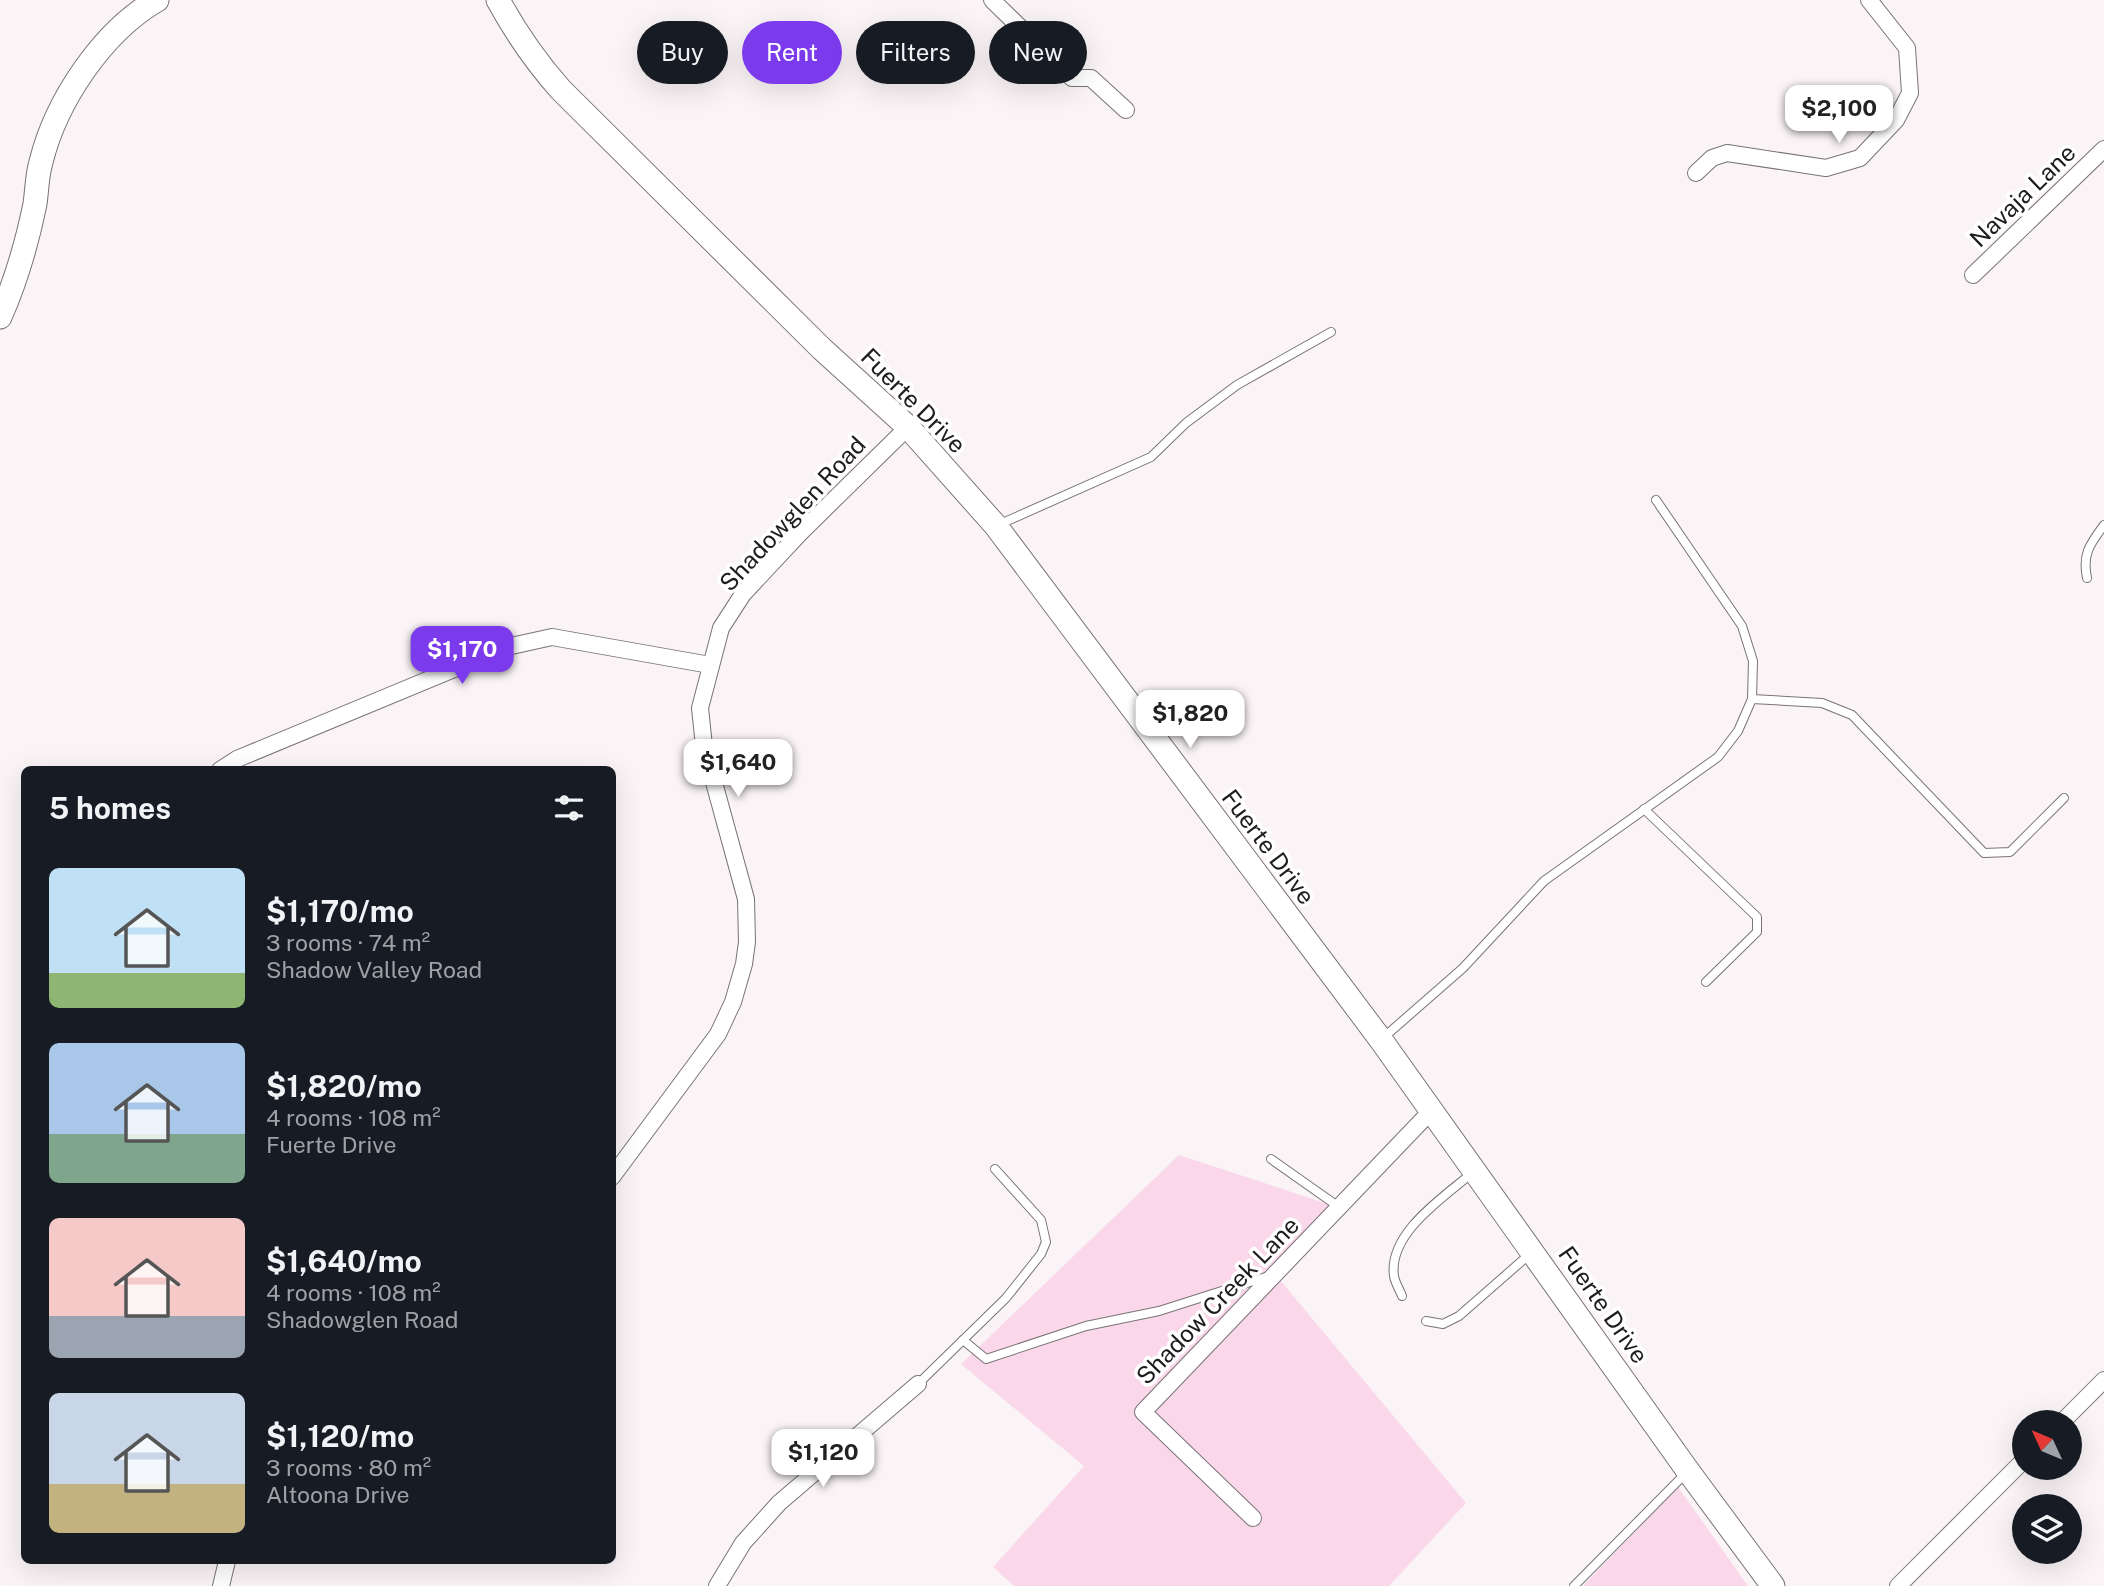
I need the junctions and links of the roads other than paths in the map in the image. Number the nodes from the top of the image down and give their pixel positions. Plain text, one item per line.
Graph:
1 (157, 0) edge
2 (498, 0) edge
3 (992, 0) edge
4 (1869, 0) edge
5 (1126, 110) dead end
6 (2104, 149) edge
7 (1696, 173) dead end
8 (1973, 275) dead end
9 (0, 317) edge
10 (1331, 332) dead end
11 (908, 427) junction
12 (1656, 499) dead end
13 (2104, 525) edge
14 (996, 526) junction
15 (2087, 578) dead end
16 (710, 665) junction
17 (1752, 699) junction
18 (226, 766) edge
19 (2064, 798) dead end
20 (1644, 809) junction
21 (1706, 982) dead end
22 (1381, 1040) junction
23 (1431, 1111) junction
24 (1271, 1159) dead end
25 (995, 1169) dead end
26 (1475, 1171) junction
27 (616, 1172) edge
28 (1339, 1207) junction
29 (1533, 1251) junction
30 (1275, 1274) junction
31 (1402, 1296) dead end
32 (1426, 1321) dead end
33 (963, 1340) junction
34 (2104, 1380) edge
35 (918, 1384) joint
36 (2074, 1410) edge
37 (1688, 1471) junction
38 (2012, 1472) edge
39 (1252, 1518) dead end
40 (226, 1564) edge
41 (221, 1586) edge
42 (718, 1586) edge
43 (1574, 1586) edge
44 (1773, 1586) edge
45 (1898, 1586) edge

1 - 9 street
2 - 11 street, Fuerte Drive
3 - 5 street
4 - 7 street
6 - 8 street, Navaja Lane
10 - 14 lane
11 - 14 street, Fuerte Drive
11 - 16 street, Shadowglen Road
12 - 17 lane
13 - 15 lane
14 - 22 street, Fuerte Drive
16 - 18 street
16 - 27 street, Shadowglen Road
17 - 19 lane
17 - 20 lane
20 - 21 lane
20 - 22 lane
22 - 23 street, Fuerte Drive
23 - 26 street, Fuerte Drive
23 - 28 street, Shadow Creek Lane
24 - 28 lane
25 - 33 lane
26 - 29 street, Fuerte Drive
26 - 31 lane
28 - 30 street, Shadow Creek Lane
29 - 32 lane
29 - 37 street, Fuerte Drive
30 - 33 lane
30 - 39 street, Shadow Creek Lane
33 - 35 lane
34 - 36 street
35 - 42 street
37 - 43 lane
37 - 44 street, Fuerte Drive
38 - 45 street
40 - 41 street

